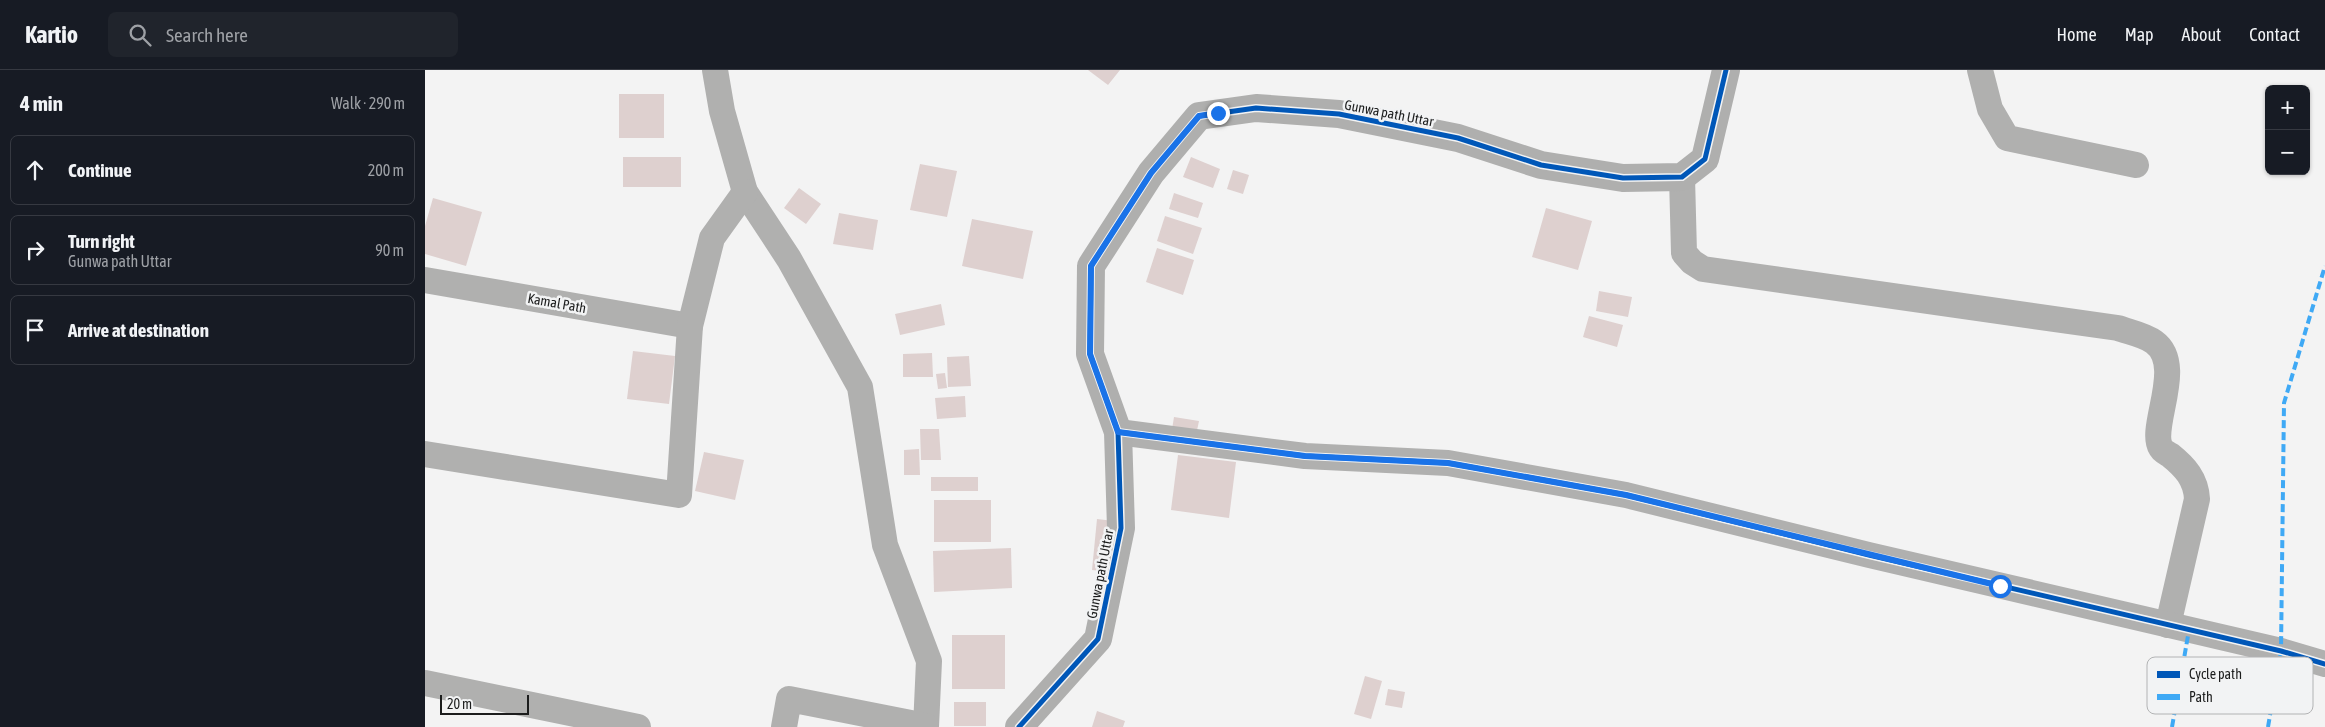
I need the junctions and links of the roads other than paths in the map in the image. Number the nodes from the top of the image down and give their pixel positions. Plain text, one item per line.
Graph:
1 (715, 70) edge
2 (1726, 70) edge
3 (1980, 70) edge
4 (2137, 165) dead end
5 (1682, 177) junction
6 (745, 192) junction
7 (425, 280) edge
8 (690, 326) junction
9 (1118, 432) junction
10 (425, 454) edge
11 (2168, 625) junction
12 (2297, 657) edge
13 (425, 683) edge
14 (926, 726) edge
15 (638, 727) edge
16 (785, 727) edge
17 (1019, 727) edge

1 - 6 street
2 - 5 street
3 - 4 street
5 - 9 street, Gunwa path Uttar
5 - 11 street
6 - 8 street
6 - 14 street
7 - 8 street, Kamal Path
8 - 10 street
9 - 11 street
9 - 17 street, Gunwa path Uttar
11 - 12 street
13 - 15 street
14 - 16 street

